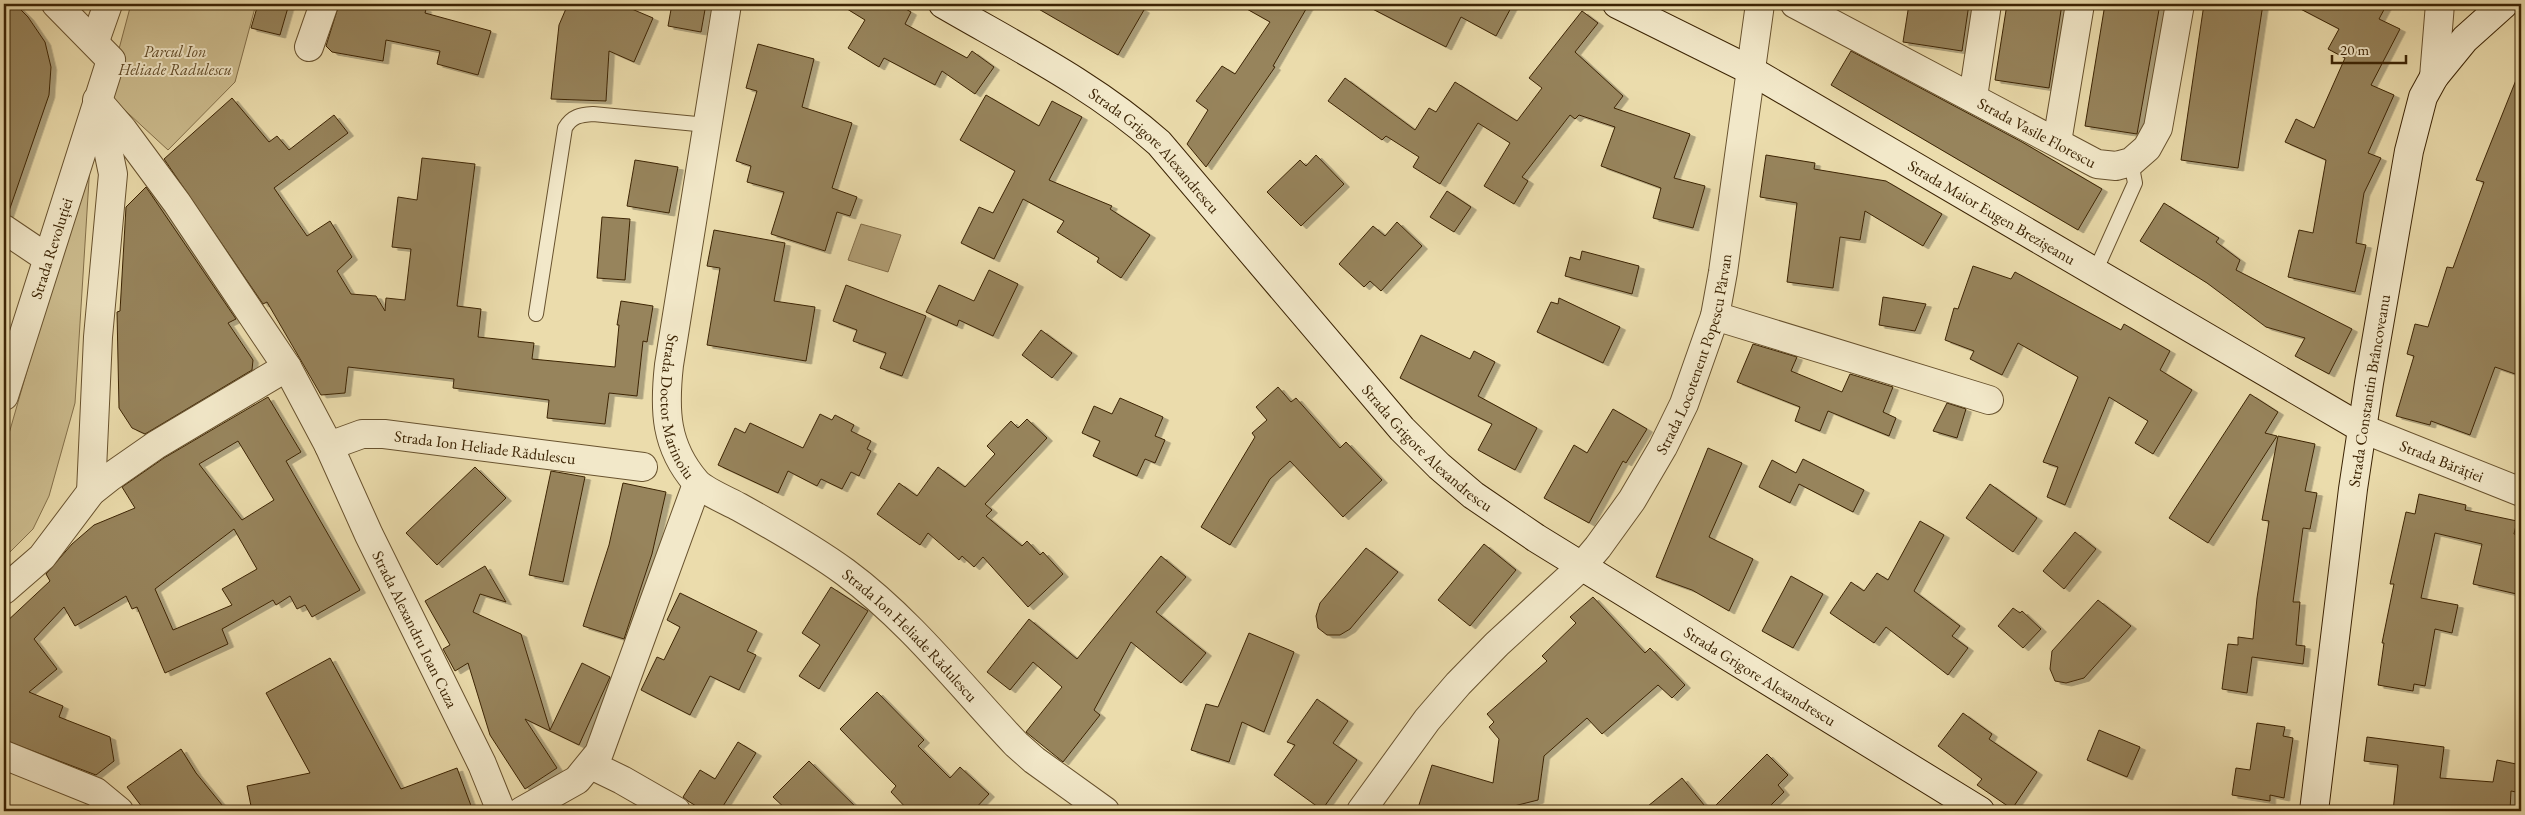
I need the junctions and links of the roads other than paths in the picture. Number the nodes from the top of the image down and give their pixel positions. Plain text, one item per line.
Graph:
1 (56, 4) edge
2 (324, 4) edge
3 (726, 4) edge
4 (943, 4) edge
5 (1617, 4) edge
6 (1760, 4) edge
7 (1795, 4) edge
8 (1987, 4) edge
9 (2080, 4) edge
10 (2180, 4) edge
11 (2440, 4) edge
12 (2504, 4) edge
13 (104, 6) edge
14 (95, 41) junction
15 (309, 47) dead end
16 (1750, 70) junction
17 (2434, 77) junction
18 (1973, 97) junction
19 (97, 100) junction
20 (707, 125) junction
21 (2057, 142) junction
22 (2131, 162) junction
23 (4, 229) edge
24 (47, 258) junction
25 (2095, 272) junction
26 (536, 314) dead end
27 (1715, 316) junction
28 (287, 366) junction
29 (4, 396) edge
30 (1989, 400) dead end
31 (2362, 429) junction
32 (330, 446) junction
33 (643, 467) dead end
34 (697, 484) junction
35 (91, 492) junction
36 (2521, 492) edge
37 (1582, 566) junction
38 (4, 590) edge
39 (4, 755) edge
40 (591, 765) junction
41 (119, 811) edge
42 (501, 811) edge
43 (522, 811) edge
44 (676, 811) edge
45 (1105, 811) edge
46 (1361, 811) edge
47 (1980, 811) edge
48 (2314, 811) edge

1 - 14 street
2 - 15 street
3 - 20 street, Strada Doctor Marinoiu
4 - 37 street, Strada Grigore Alexandrescu
5 - 16 street, Strada Maior Eugen Brezișeanu
6 - 16 street, Strada Locotenent Popescu Pârvan
7 - 18 street, Strada Vasile Florescu
8 - 18 street
9 - 21 street
10 - 22 street
11 - 17 street
12 - 17 street, Strada Constantin Brâncoveanu
13 - 14 street
14 - 19 street, Strada Revoluției
16 - 25 street, Strada Maior Eugen Brezișeanu
16 - 27 street, Strada Locotenent Popescu Pârvan
17 - 31 street, Strada Constantin Brâncoveanu
18 - 21 street, Strada Vasile Florescu
19 - 24 street, Strada Revoluției
19 - 28 street, Strada Alexandru Ioan Cuza
19 - 35 street
20 - 26 lane
20 - 34 street, Strada Doctor Marinoiu
21 - 22 street, Strada Vasile Florescu
22 - 25 lane
23 - 24 street
24 - 29 street, Strada Revoluției
25 - 31 street, Strada Maior Eugen Brezișeanu
27 - 30 street
27 - 37 street, Strada Locotenent Popescu Pârvan
28 - 32 street, Strada Alexandru Ioan Cuza
28 - 35 street
31 - 36 street, Strada Bărăției
31 - 48 street, Strada Constantin Brâncoveanu
32 - 33 street, Strada Ion Heliade Rădulescu
32 - 42 street, Strada Alexandru Ioan Cuza
34 - 40 street, Strada Doctor Marinoiu
34 - 45 street, Strada Ion Heliade Rădulescu
35 - 38 street
37 - 46 street, Strada Locotenent Popescu Pârvan
37 - 47 street, Strada Grigore Alexandrescu
39 - 41 street
40 - 43 street, Strada Doctor Marinoiu
40 - 44 street

